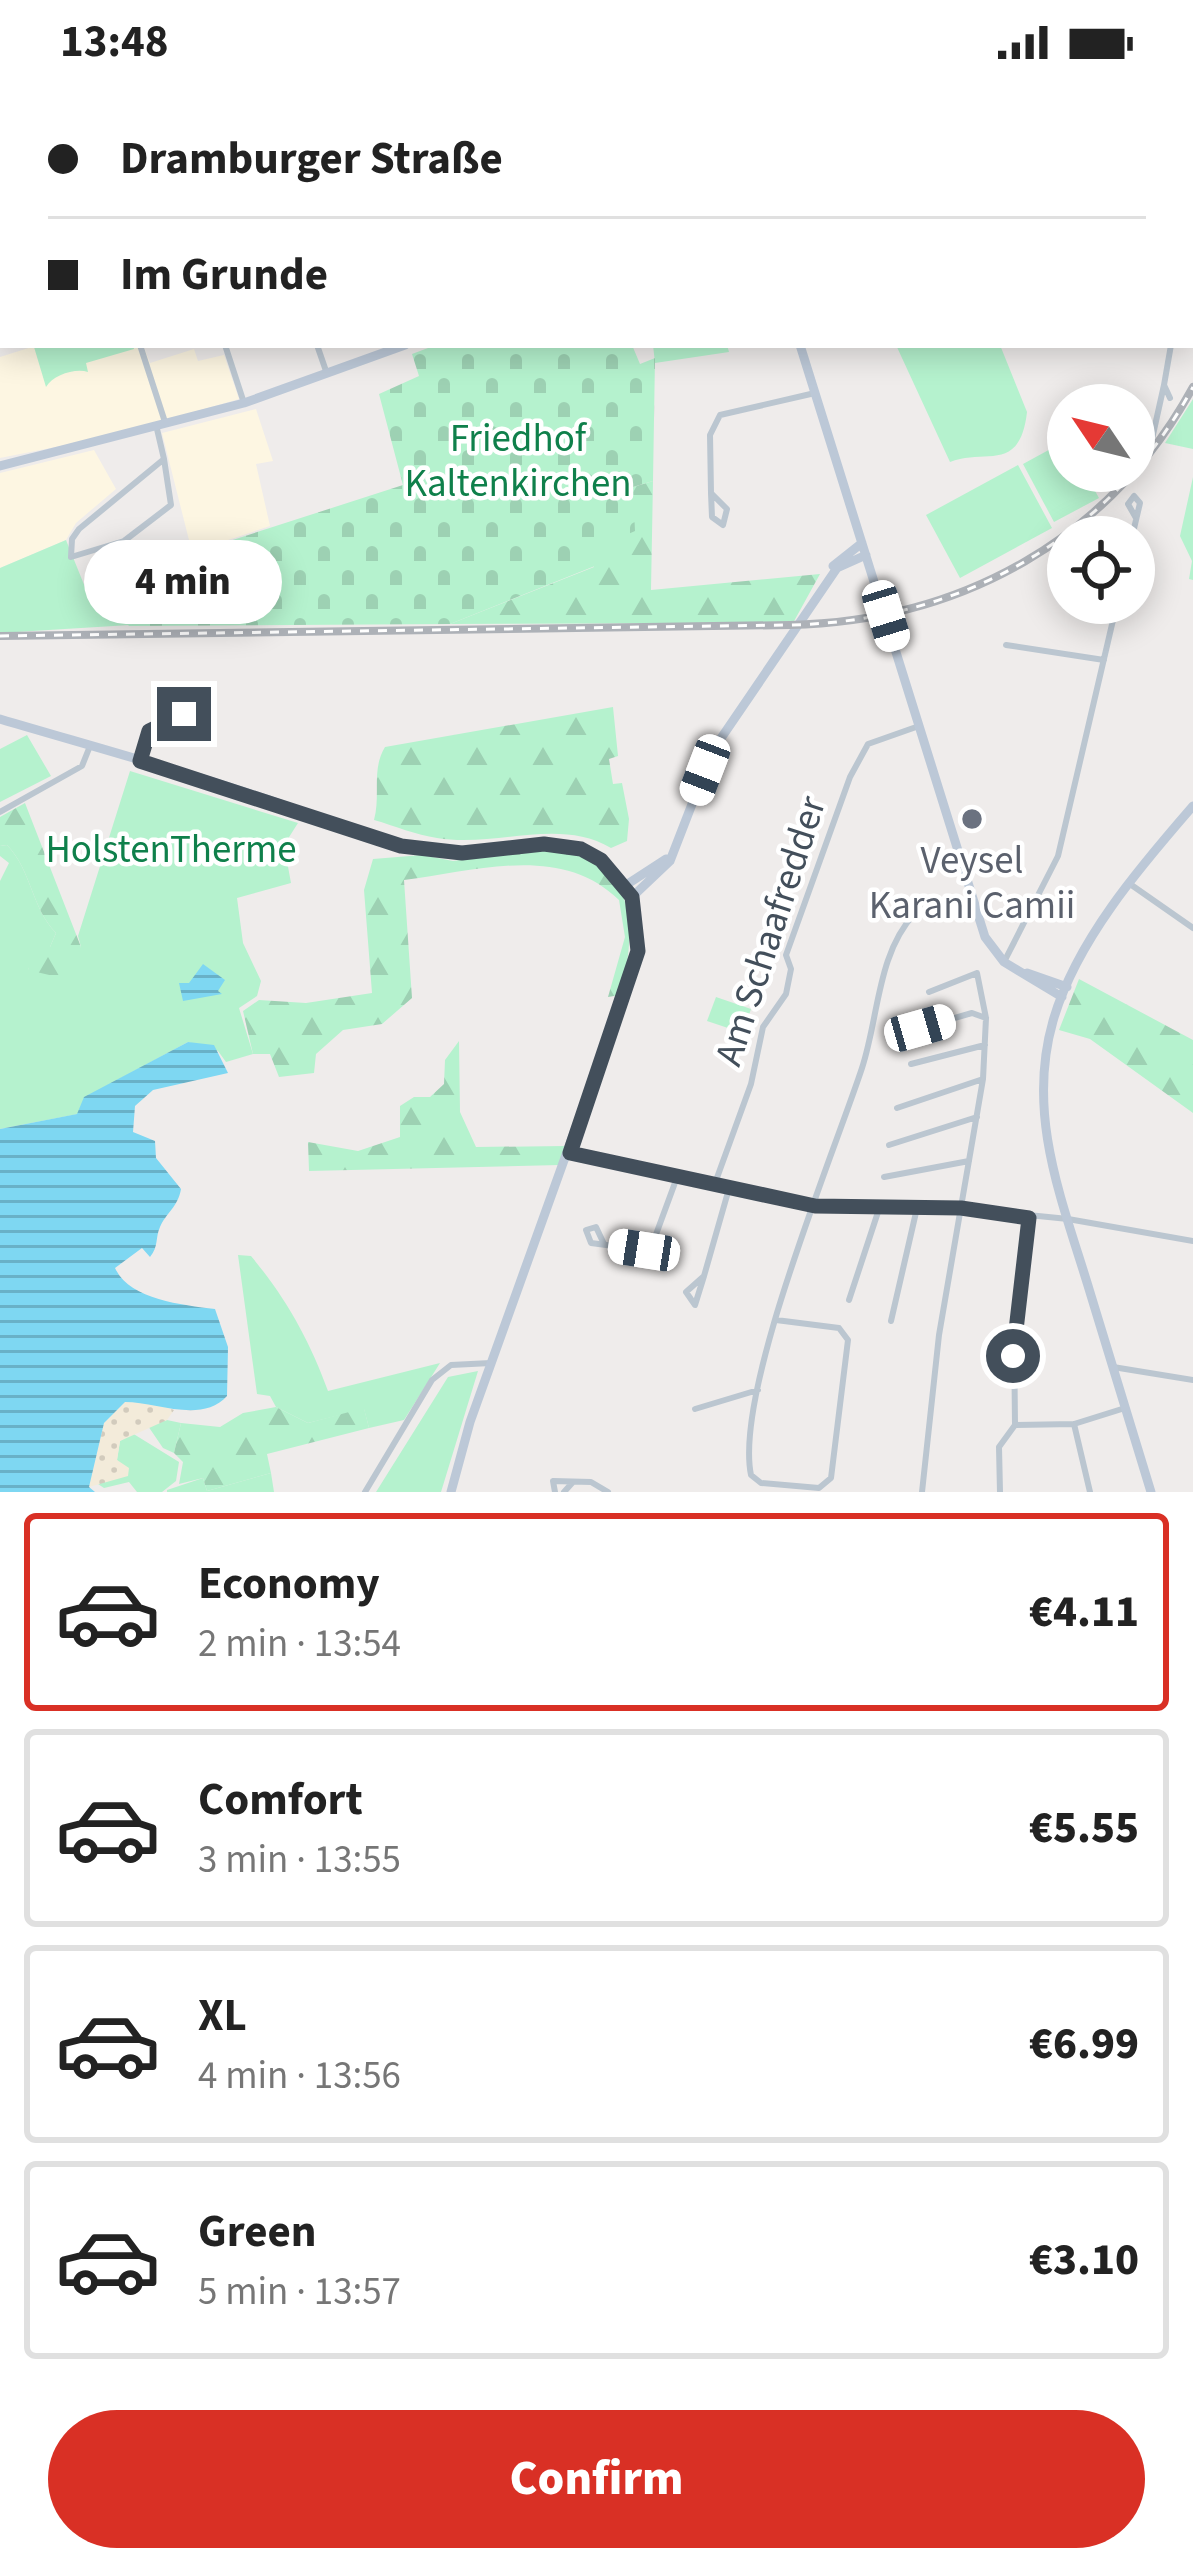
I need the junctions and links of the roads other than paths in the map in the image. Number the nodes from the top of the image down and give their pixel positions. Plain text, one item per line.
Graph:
1 (141, 348) edge
2 (226, 348) edge
3 (317, 348) edge
4 (397, 348) edge
5 (801, 348) edge
6 (1171, 348) edge
7 (327, 375) junction
8 (1164, 385) junction
9 (815, 393) junction
10 (1170, 398) dead end
11 (244, 403) junction
12 (1155, 426) edge
13 (162, 427) junction
14 (164, 459) junction
15 (0, 466) edge
16 (711, 493) junction
17 (862, 543) junction
18 (866, 555) junction
19 (821, 593) junction
20 (1112, 624) edge
21 (1006, 645) dead end
22 (1104, 660) junction
23 (193, 698) dead end
24 (0, 719) edge
25 (919, 726) junction
26 (90, 746) junction
27 (140, 761) junction
28 (1193, 806) edge
29 (0, 812) edge
30 (676, 848) junction
31 (1130, 884) junction
32 (626, 885) junction
33 (632, 897) junction
34 (915, 913) dead end
35 (1193, 928) edge
36 (1004, 962) junction
37 (929, 992) dead end
38 (1064, 992) junction
39 (986, 1018) junction
40 (920, 1028) dead end
41 (985, 1045) junction
42 (911, 1064) dead end
43 (983, 1079) junction
44 (897, 1108) dead end
45 (977, 1117) junction
46 (890, 1144) dead end
47 (570, 1153) junction
48 (969, 1161) junction
49 (884, 1177) dead end
50 (676, 1180) junction
51 (713, 1187) junction
52 (729, 1191) junction
53 (815, 1206) junction
54 (917, 1208) junction
55 (961, 1208) junction
56 (878, 1209) junction
57 (1029, 1218) junction
58 (1068, 1219) junction
59 (1193, 1241) edge
60 (604, 1244) dead end
61 (704, 1276) dead end
62 (848, 1300) dead end
63 (776, 1320) junction
64 (891, 1321) dead end
65 (491, 1363) junction
66 (1113, 1366) junction
67 (1193, 1381) edge
68 (758, 1390) junction
69 (1125, 1408) junction
70 (695, 1409) dead end
71 (1074, 1424) junction
72 (1015, 1425) junction
73 (573, 1482) junction
74 (365, 1492) edge
75 (451, 1492) edge
76 (559, 1492) edge
77 (608, 1492) edge
78 (922, 1492) edge
79 (1000, 1492) edge
80 (1090, 1492) edge
81 (1151, 1492) edge

1 - 13 street
2 - 11 street
3 - 7 street
4 - 7 street
5 - 9 street
6 - 8 street
7 - 11 street
8 - 10 street
8 - 12 street
9 - 16 street
9 - 17 street
11 - 13 street
13 - 14 street
13 - 15 street
14 - 14 street
16 - 16 street
17 - 18 street
17 - 19 street
18 - 19 street
18 - 25 street
19 - 30 street
20 - 22 street
21 - 22 street
22 - 36 street
23 - 27 street
24 - 26 street
25 - 36 street
25 - 51 street, Am Schaafredder
26 - 27 street
26 - 29 street
27 - 32 street
28 - 31 street
30 - 32 street
30 - 33 street
31 - 35 street
31 - 38 street
32 - 33 street
33 - 47 street
34 - 53 street
36 - 38 street
37 - 39 street
38 - 58 street
39 - 40 street
39 - 41 street
41 - 42 street
41 - 43 street
43 - 44 street
43 - 45 street
45 - 46 street
45 - 48 street
47 - 50 street
47 - 65 street
48 - 49 street
48 - 55 street
50 - 51 street
50 - 60 street
51 - 52 street
52 - 53 street
52 - 61 street
53 - 56 street
53 - 63 street
54 - 55 street
54 - 56 street
54 - 64 street
55 - 57 street
55 - 78 street
56 - 62 street
57 - 58 street
57 - 72 street
58 - 59 street
58 - 66 street
63 - 68 street
63 - 68 street
65 - 74 street
65 - 75 street
66 - 67 street
66 - 69 street
68 - 70 street
69 - 71 street
69 - 81 street
71 - 72 street
71 - 80 street
72 - 79 street
73 - 76 street
73 - 76 street
73 - 77 street

